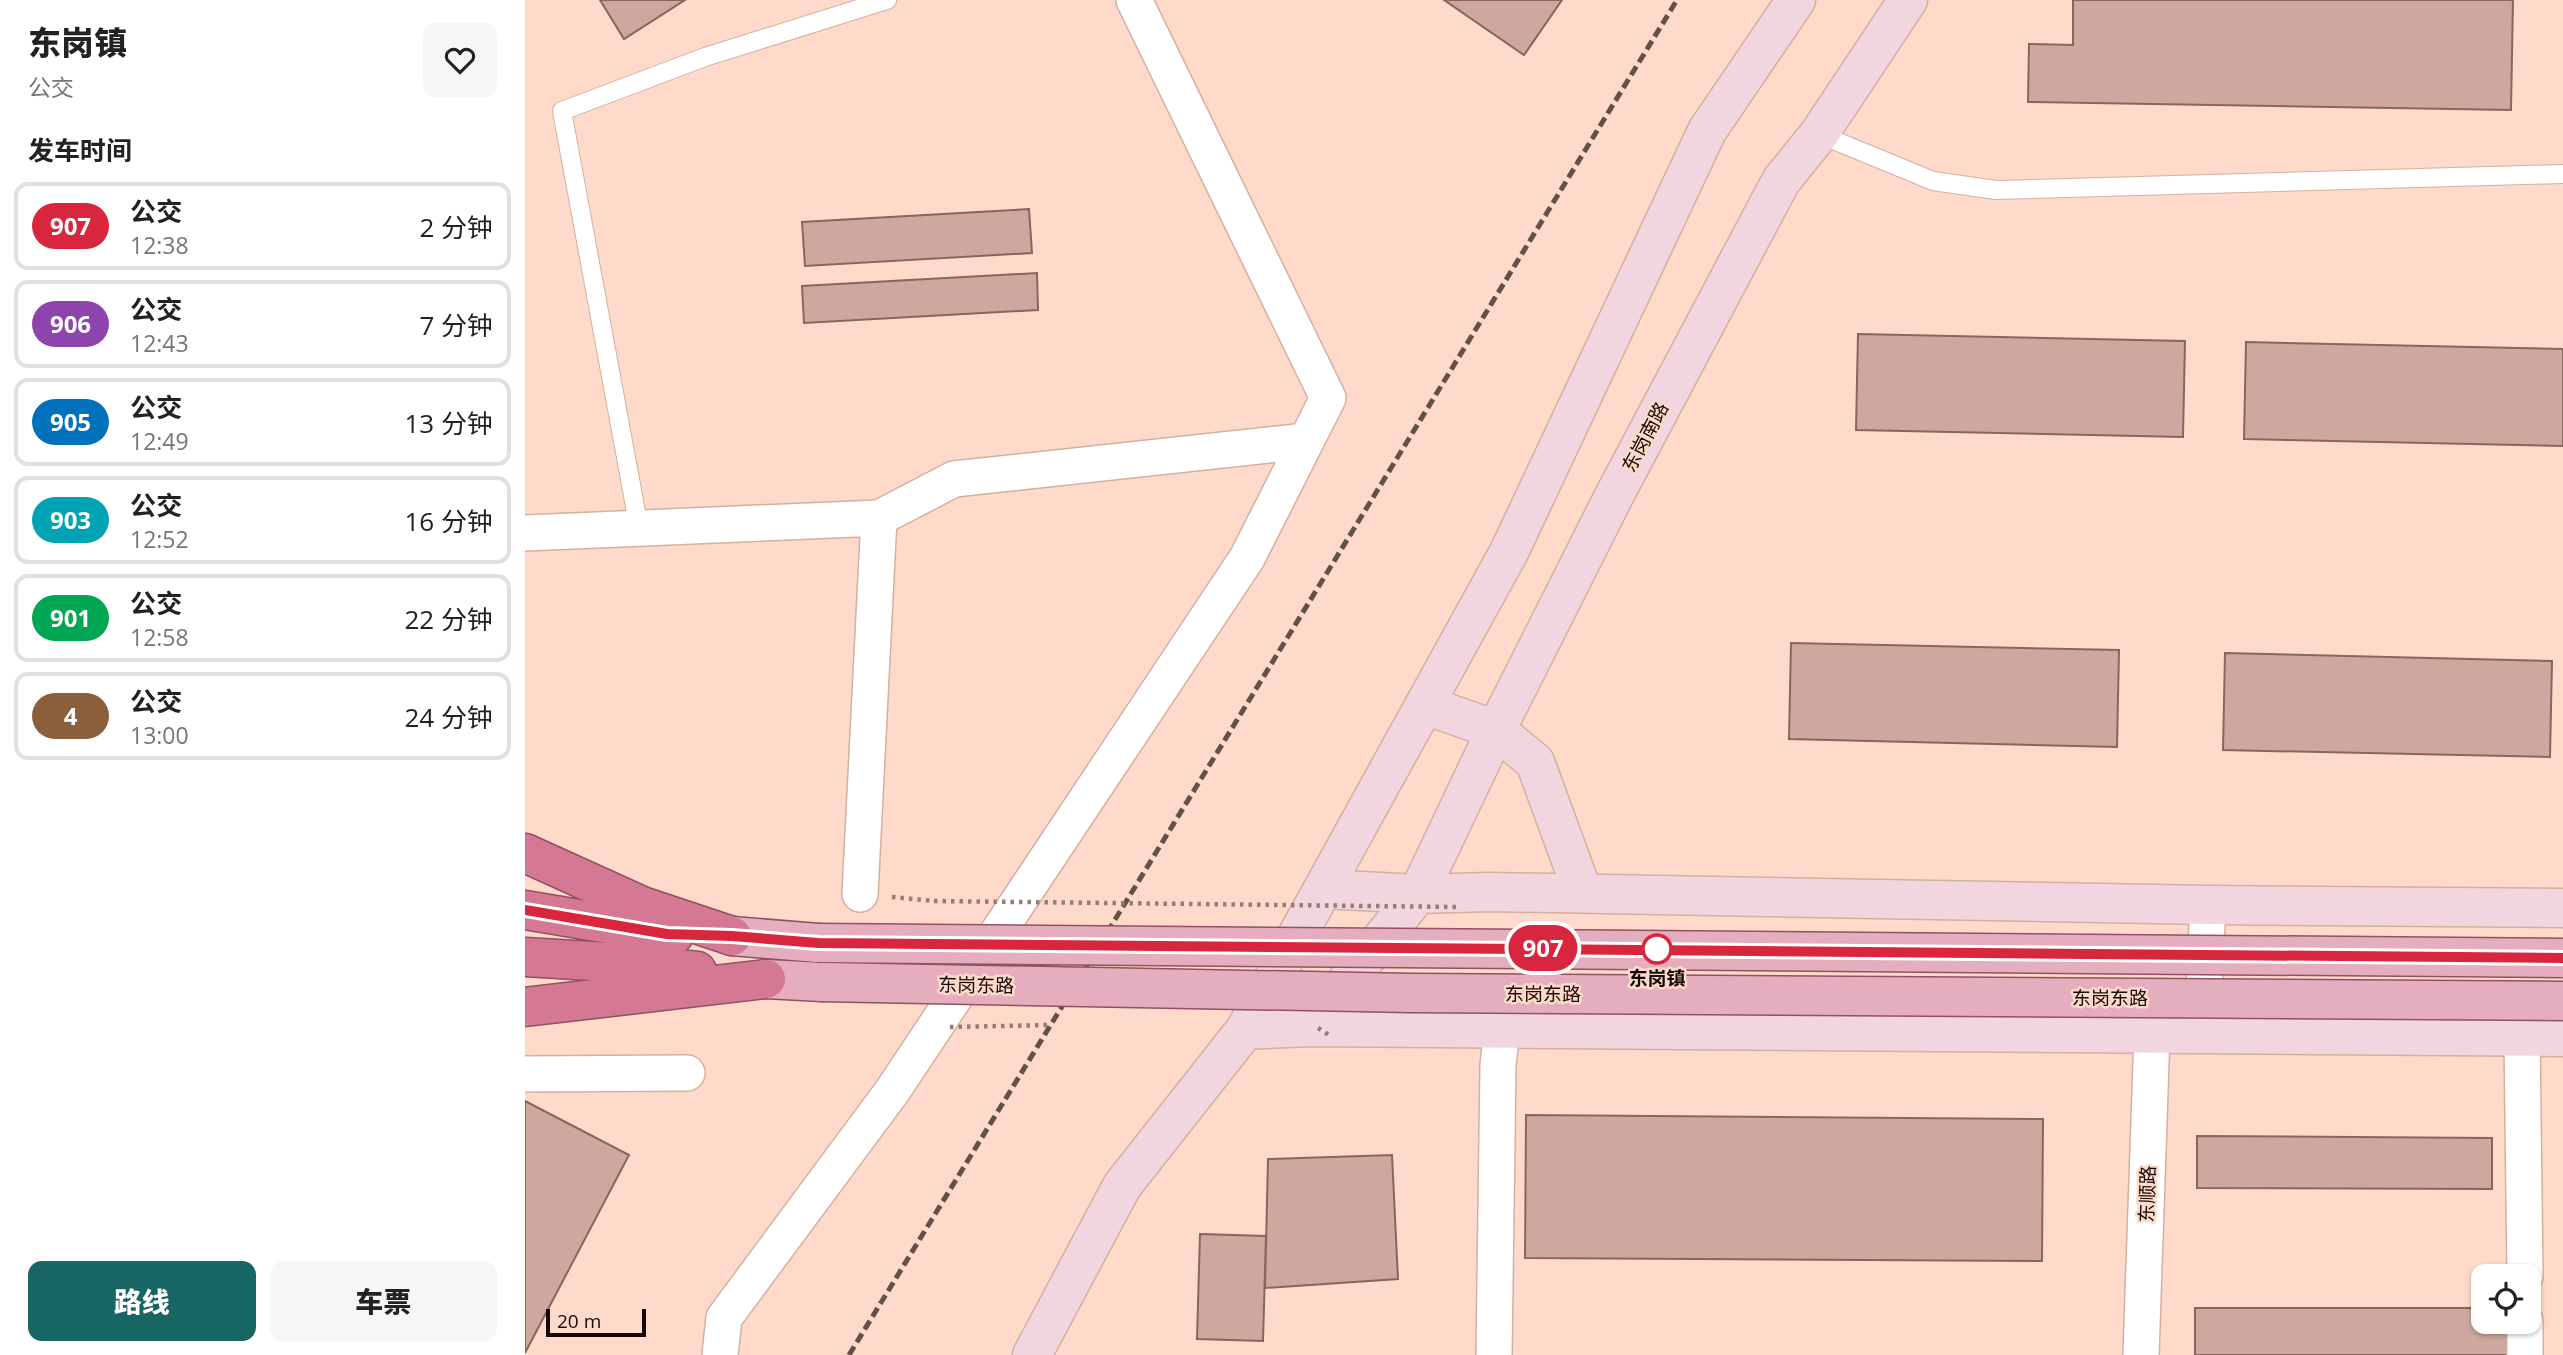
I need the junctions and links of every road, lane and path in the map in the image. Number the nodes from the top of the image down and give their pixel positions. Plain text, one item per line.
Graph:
1 (887, 0) edge
2 (1134, 0) edge
3 (1796, 0) edge
4 (1908, 0) edge
5 (1819, 134) junction
6 (2563, 174) edge
7 (1306, 441) junction
8 (879, 518) junction
9 (639, 528) junction
10 (525, 533) edge
11 (1425, 705) junction
12 (1496, 730) junction
13 (525, 853) edge
14 (1324, 889) junction
15 (1583, 893) junction
16 (860, 894) dead end
17 (1418, 894) junction
18 (934, 901) dead end
19 (2208, 905) junction
20 (1457, 907) dead end
21 (2563, 908) edge
22 (525, 910) edge
23 (732, 936) junction
24 (525, 957) edge
25 (2563, 958) edge
26 (624, 963) junction
27 (525, 969) edge
28 (765, 979) junction
29 (2563, 1001) edge
30 (525, 1007) edge
31 (1310, 1027) junction
32 (1502, 1029) junction
33 (1245, 1030) junction
34 (2152, 1033) junction
35 (2201, 1034) junction
36 (2522, 1037) junction
37 (2563, 1037) edge
38 (687, 1073) dead end
39 (525, 1074) edge
40 (2525, 1264) edge
41 (2525, 1334) edge
42 (720, 1355) edge
43 (1032, 1355) edge
44 (1494, 1355) edge
45 (2141, 1355) edge
46 (2525, 1355) edge

1 - 9 lane
2 - 7 street
3 - 11 street
4 - 5 street, 东岗南路
5 - 6 lane
5 - 12 street, 东岗南路
7 - 8 street
7 - 42 street
8 - 9 street
8 - 16 street
9 - 10 street
11 - 12 street
11 - 14 street
12 - 15 street
12 - 17 street, 东岗南路
13 - 23 highway
14 - 17 street
14 - 33 street
15 - 17 street
15 - 19 street
17 - 31 street, 东岗南路
18 - 20 path, bridge
19 - 21 street
19 - 35 street
22 - 23 highway
23 - 25 main road, bridge
24 - 26 highway, 东岗东路
26 - 27 highway
26 - 28 highway, 东岗东路
28 - 29 main road, 东岗东路, bridge
28 - 30 highway
31 - 32 street
31 - 33 street
32 - 34 street
32 - 44 street
33 - 43 street
34 - 35 street
34 - 45 street, 东顺路
35 - 36 street
36 - 37 street
36 - 40 street
38 - 39 street
41 - 46 street

